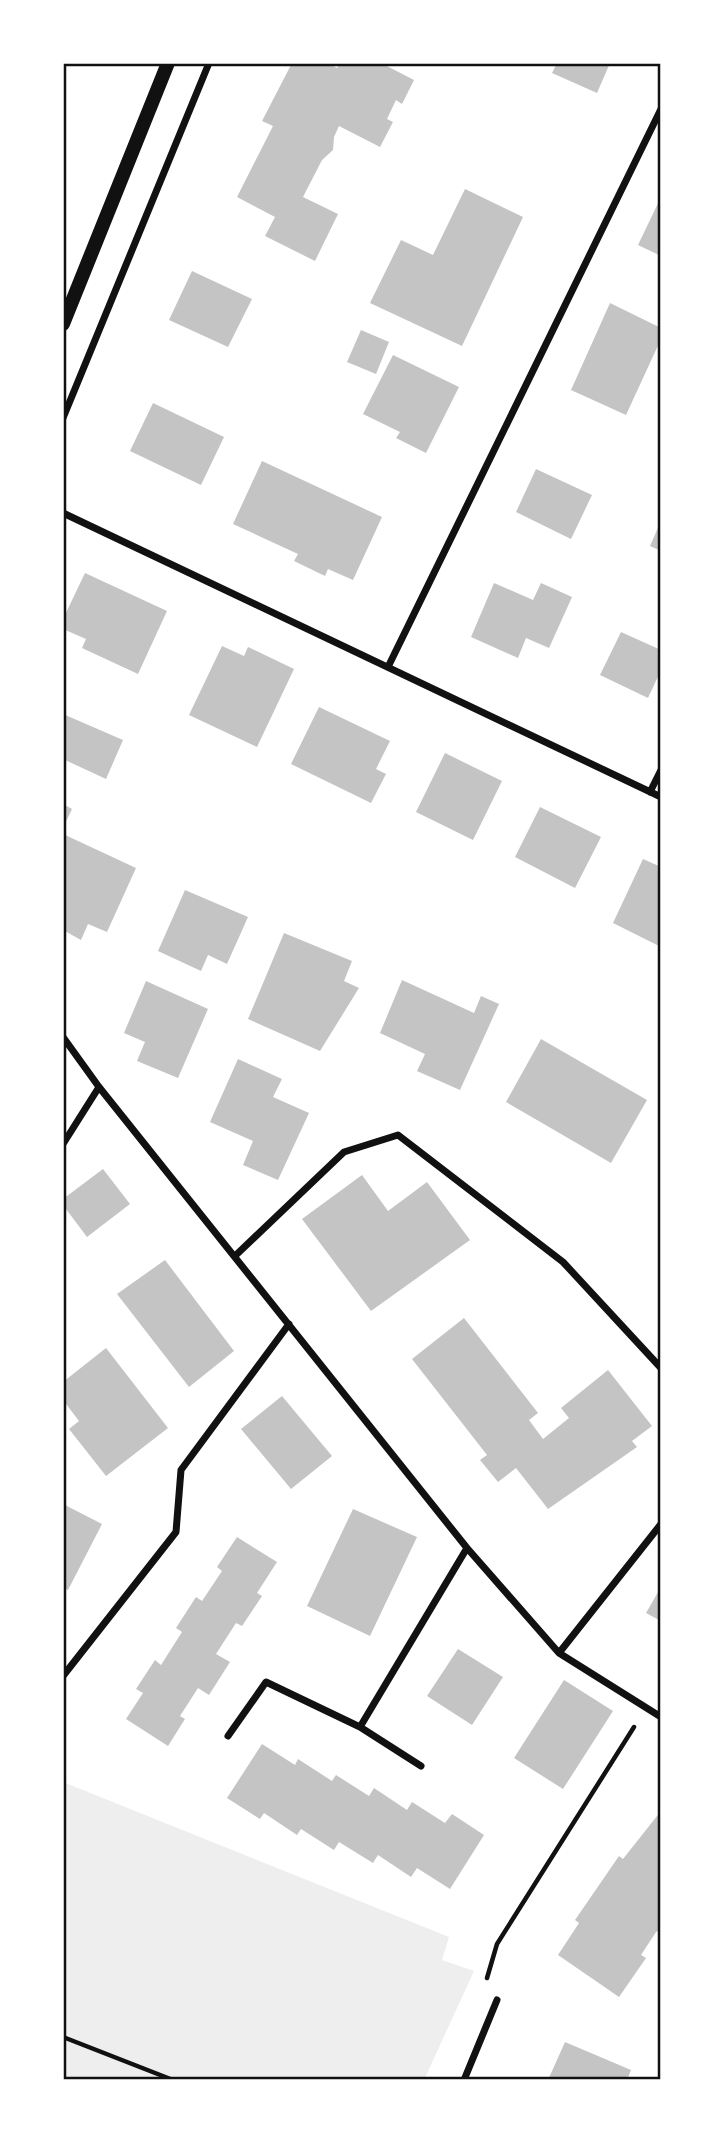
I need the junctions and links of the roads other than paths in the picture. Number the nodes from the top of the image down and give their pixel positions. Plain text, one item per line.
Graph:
1 (168, 63) edge
2 (209, 63) edge
3 (661, 110) edge
4 (63, 324) edge
5 (63, 418) edge
6 (63, 513) edge
7 (388, 667) junction
8 (661, 770) edge
9 (650, 792) junction
10 (661, 797) edge
11 (63, 1037) edge
12 (99, 1087) junction
13 (63, 1144) edge
14 (236, 1255) junction
15 (289, 1324) junction
16 (661, 1368) edge
17 (661, 1524) edge
18 (467, 1548) junction
19 (559, 1653) junction
20 (63, 1676) edge
21 (661, 1717) edge
22 (360, 1727) junction
23 (228, 1736) dead end
24 (421, 1766) dead end
25 (497, 2000) road end
26 (464, 2080) edge

1 - 4 main road
2 - 5 street
3 - 7 street
6 - 7 street
7 - 9 street
8 - 9 street
9 - 10 street
11 - 12 street
12 - 13 street
12 - 14 street
14 - 15 street
14 - 16 street
15 - 18 street
15 - 20 street
17 - 19 street
18 - 19 street
18 - 22 street
19 - 21 street
22 - 23 street
22 - 24 street
25 - 26 street

